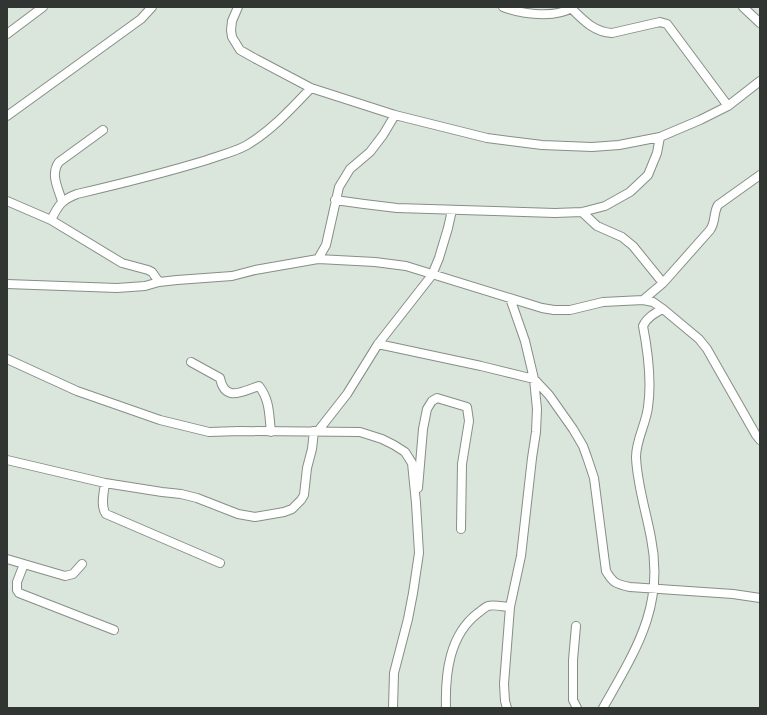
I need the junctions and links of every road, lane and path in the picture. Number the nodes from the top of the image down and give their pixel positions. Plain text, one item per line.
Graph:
1 (43, 7) edge
2 (238, 7) edge
3 (503, 7) edge
4 (743, 7) edge
5 (150, 8) edge
6 (572, 8) edge
7 (760, 23) edge
8 (7, 34) edge
9 (760, 81) edge
10 (312, 88) junction
11 (728, 106) junction
12 (395, 115) junction
13 (7, 116) edge
14 (103, 130) dead end
15 (660, 137) junction
16 (760, 175) edge
17 (335, 200) junction
18 (7, 201) edge
19 (62, 201) junction
20 (452, 210) junction
21 (582, 212) junction
22 (51, 220) junction
23 (318, 259) junction
24 (432, 275) junction
25 (159, 282) junction
26 (663, 283) junction
27 (7, 284) edge
28 (510, 298) junction
29 (643, 300) junction
30 (663, 309) junction
31 (378, 344) junction
32 (7, 359) edge
33 (191, 362) dead end
34 (534, 379) junction
35 (316, 431) junction
36 (271, 432) junction
37 (760, 440) edge
38 (7, 460) edge
39 (105, 482) junction
40 (416, 503) junction
41 (461, 529) dead end
42 (7, 560) edge
43 (24, 564) junction
44 (82, 564) dead end
45 (220, 564) dead end
46 (654, 589) junction
47 (760, 598) edge
48 (510, 607) junction
49 (576, 626) dead end
50 (114, 630) dead end
51 (393, 708) edge
52 (446, 708) edge
53 (507, 708) edge
54 (577, 708) edge
55 (603, 708) edge

1 - 8 street
2 - 10 street
3 - 6 street
4 - 7 street
5 - 13 street
6 - 11 street
9 - 11 street
10 - 12 street
10 - 19 street
11 - 15 street
12 - 15 street
12 - 17 street
14 - 19 street
15 - 21 street
16 - 26 street
17 - 20 street
17 - 23 street
18 - 22 street
19 - 22 street
20 - 21 street
20 - 24 street
21 - 26 street
22 - 25 street
23 - 24 street
23 - 25 street
24 - 28 street
24 - 31 street
25 - 27 street
26 - 29 street
28 - 29 street
28 - 34 street
29 - 30 street
30 - 37 street
30 - 46 street
31 - 34 street
31 - 35 street
32 - 36 street
33 - 36 street
34 - 46 street
34 - 48 street
35 - 36 street
35 - 39 street
35 - 40 street
38 - 39 street
39 - 45 street
40 - 41 street
40 - 51 street
42 - 43 street
43 - 44 street
43 - 50 street
46 - 47 street
46 - 55 street
48 - 52 street
48 - 53 street
49 - 54 street

